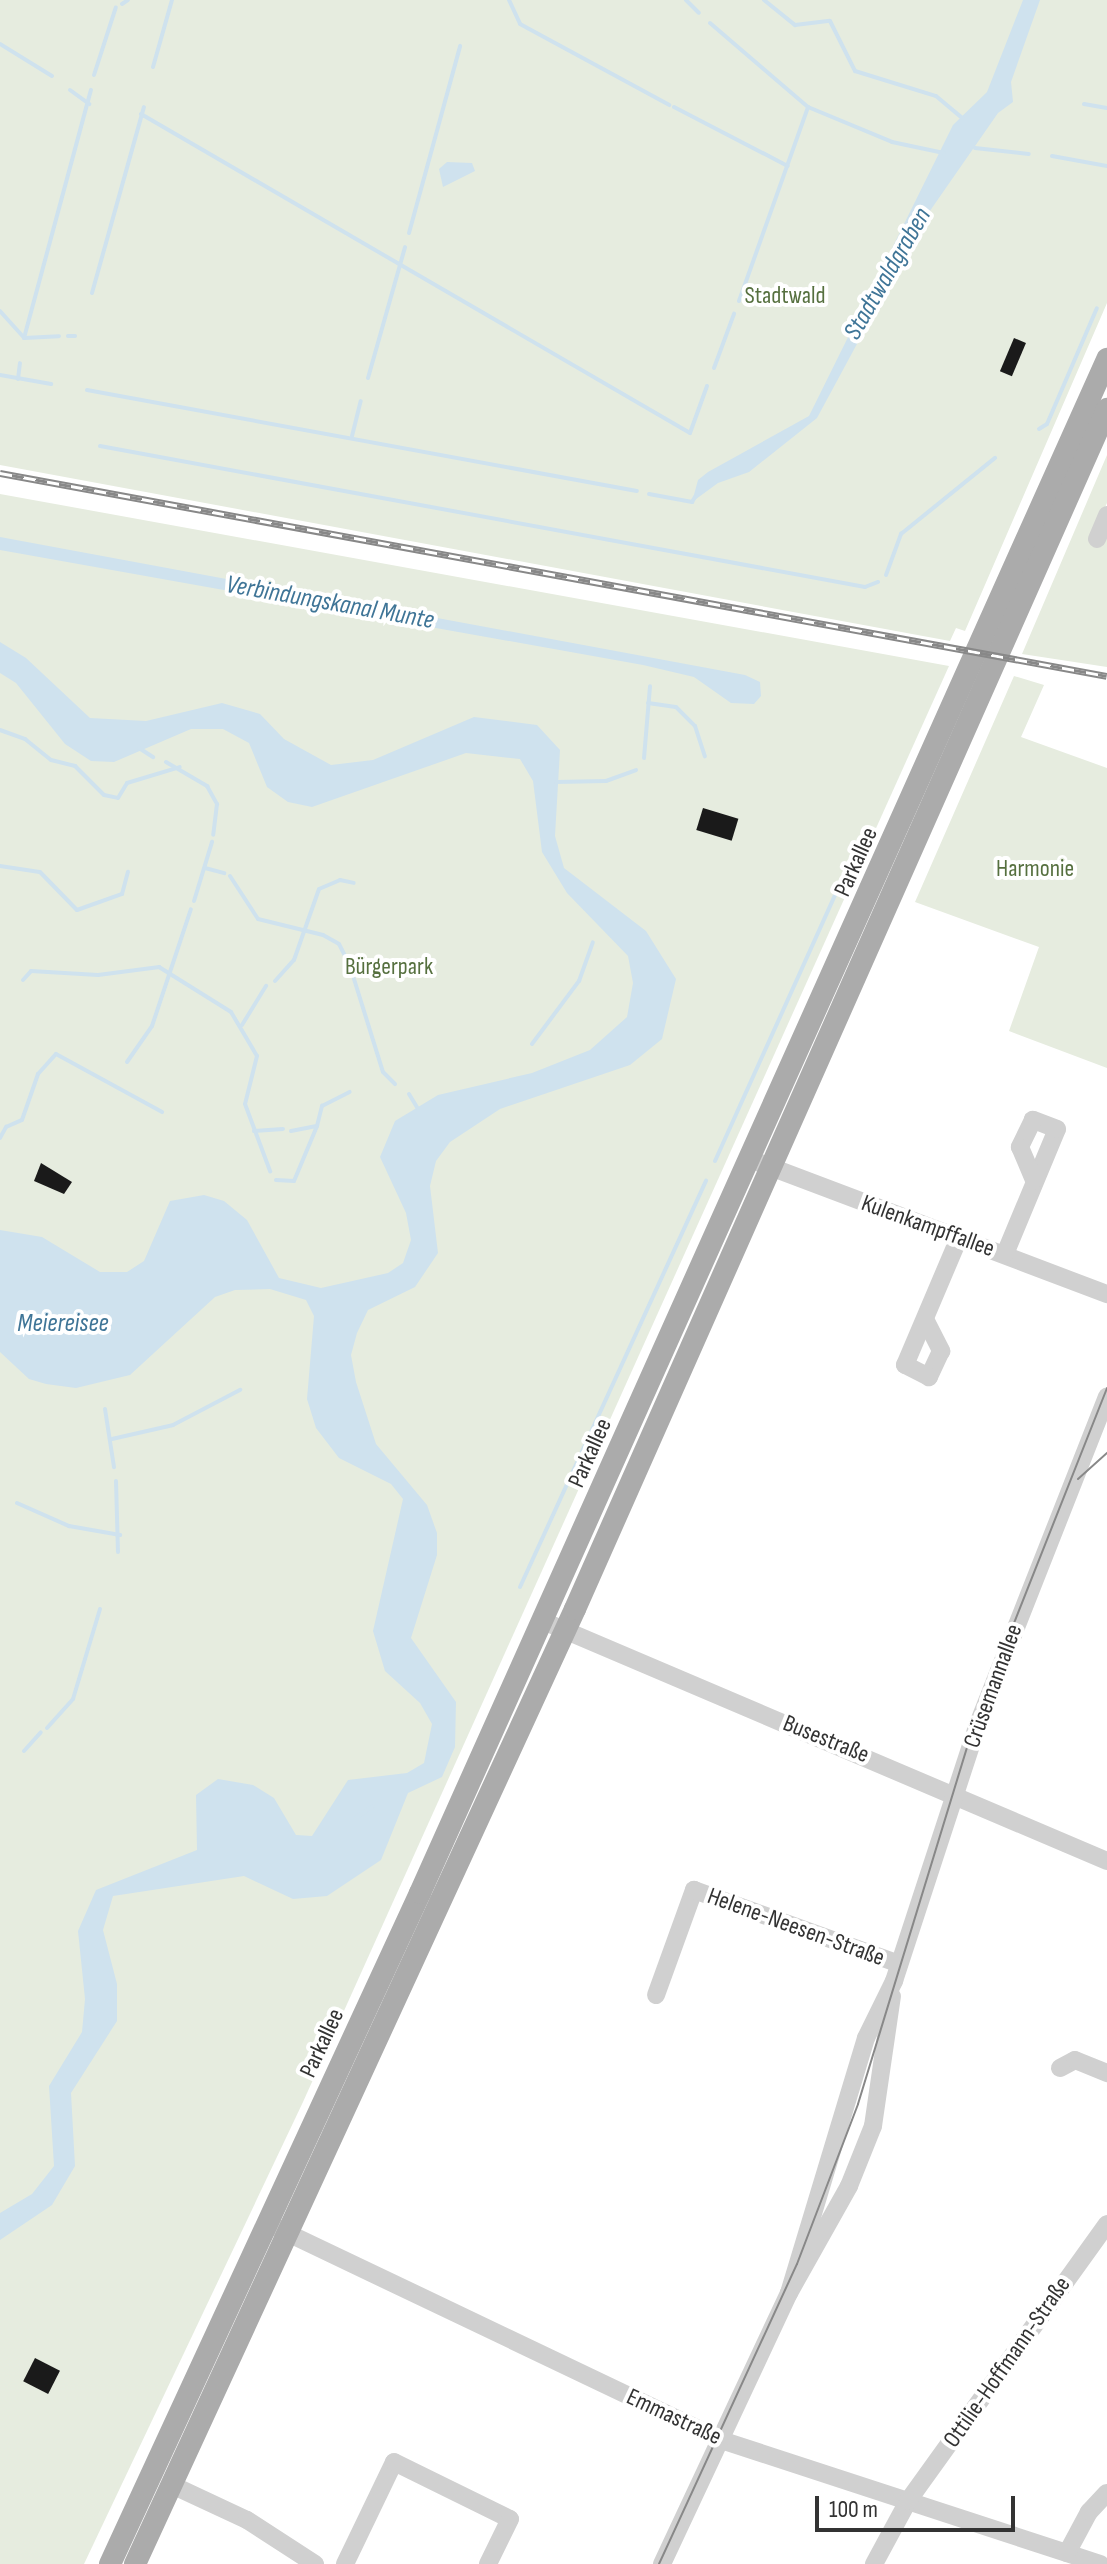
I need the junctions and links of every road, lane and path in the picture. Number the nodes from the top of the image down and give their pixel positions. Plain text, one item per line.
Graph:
1 (1107, 359) edge
2 (1107, 409) edge
3 (1107, 515) edge
4 (1097, 539) dead end
5 (750, 1159) junction
6 (771, 1168) junction
7 (1034, 1180) dead end
8 (959, 1238) junction
9 (1005, 1254) junction
10 (1107, 1294) edge
11 (926, 1321) dead end
12 (1107, 1397) edge
13 (543, 1621) junction
14 (565, 1630) junction
15 (955, 1793) junction
16 (1107, 1861) edge
17 (699, 1871) dead end
18 (694, 1890) junction
19 (896, 1973) junction
20 (656, 1995) dead end
21 (1060, 2068) dead end
22 (1107, 2073) edge
23 (267, 2224) junction
24 (1107, 2224) edge
25 (289, 2234) junction
26 (789, 2293) junction
27 (721, 2440) junction
28 (172, 2485) junction
29 (1107, 2493) edge
30 (908, 2501) junction
31 (1067, 2553) junction
32 (110, 2564) edge
33 (135, 2564) edge
34 (315, 2564) edge
35 (345, 2564) edge
36 (488, 2564) edge
37 (662, 2564) edge
38 (874, 2564) edge
39 (1100, 2564) edge

1 - 5 main road, Parkallee
2 - 6 main road, Parkallee
3 - 4 street
5 - 6 street, Kulenkampffallee
5 - 13 main road, Parkallee
6 - 8 street, Kulenkampffallee
6 - 14 main road, Parkallee
7 - 9 street
8 - 9 street, Kulenkampffallee
8 - 11 street
9 - 10 street, Kulenkampffallee
12 - 15 street, Crüsemannallee
13 - 14 street, Busestraße
13 - 23 main road, Parkallee
14 - 15 street, Busestraße
14 - 25 main road, Parkallee
15 - 16 street, Busestraße
15 - 19 street, Crüsemannallee
17 - 18 street, Helene-Neesen-Straße
18 - 19 street, Helene-Neesen-Straße
18 - 20 street, Helene-Neesen-Straße
19 - 26 street, Crüsemannallee
19 - 26 street, Crüsemannallee
21 - 22 street
23 - 25 street, Emmastraße
23 - 32 main road, Parkallee
24 - 30 street, Ottilie-Hoffmann-Straße
25 - 27 street, Emmastraße
25 - 28 main road, Parkallee
26 - 27 street, Crüsemannallee
27 - 30 street, Emmastraße
27 - 37 street, Crüsemannallee
28 - 33 main road, Parkallee
28 - 34 street
29 - 31 street
30 - 31 street, Emmastraße
30 - 38 street, Ottilie-Hoffmann-Straße
31 - 39 street, Emmastraße
35 - 36 street

